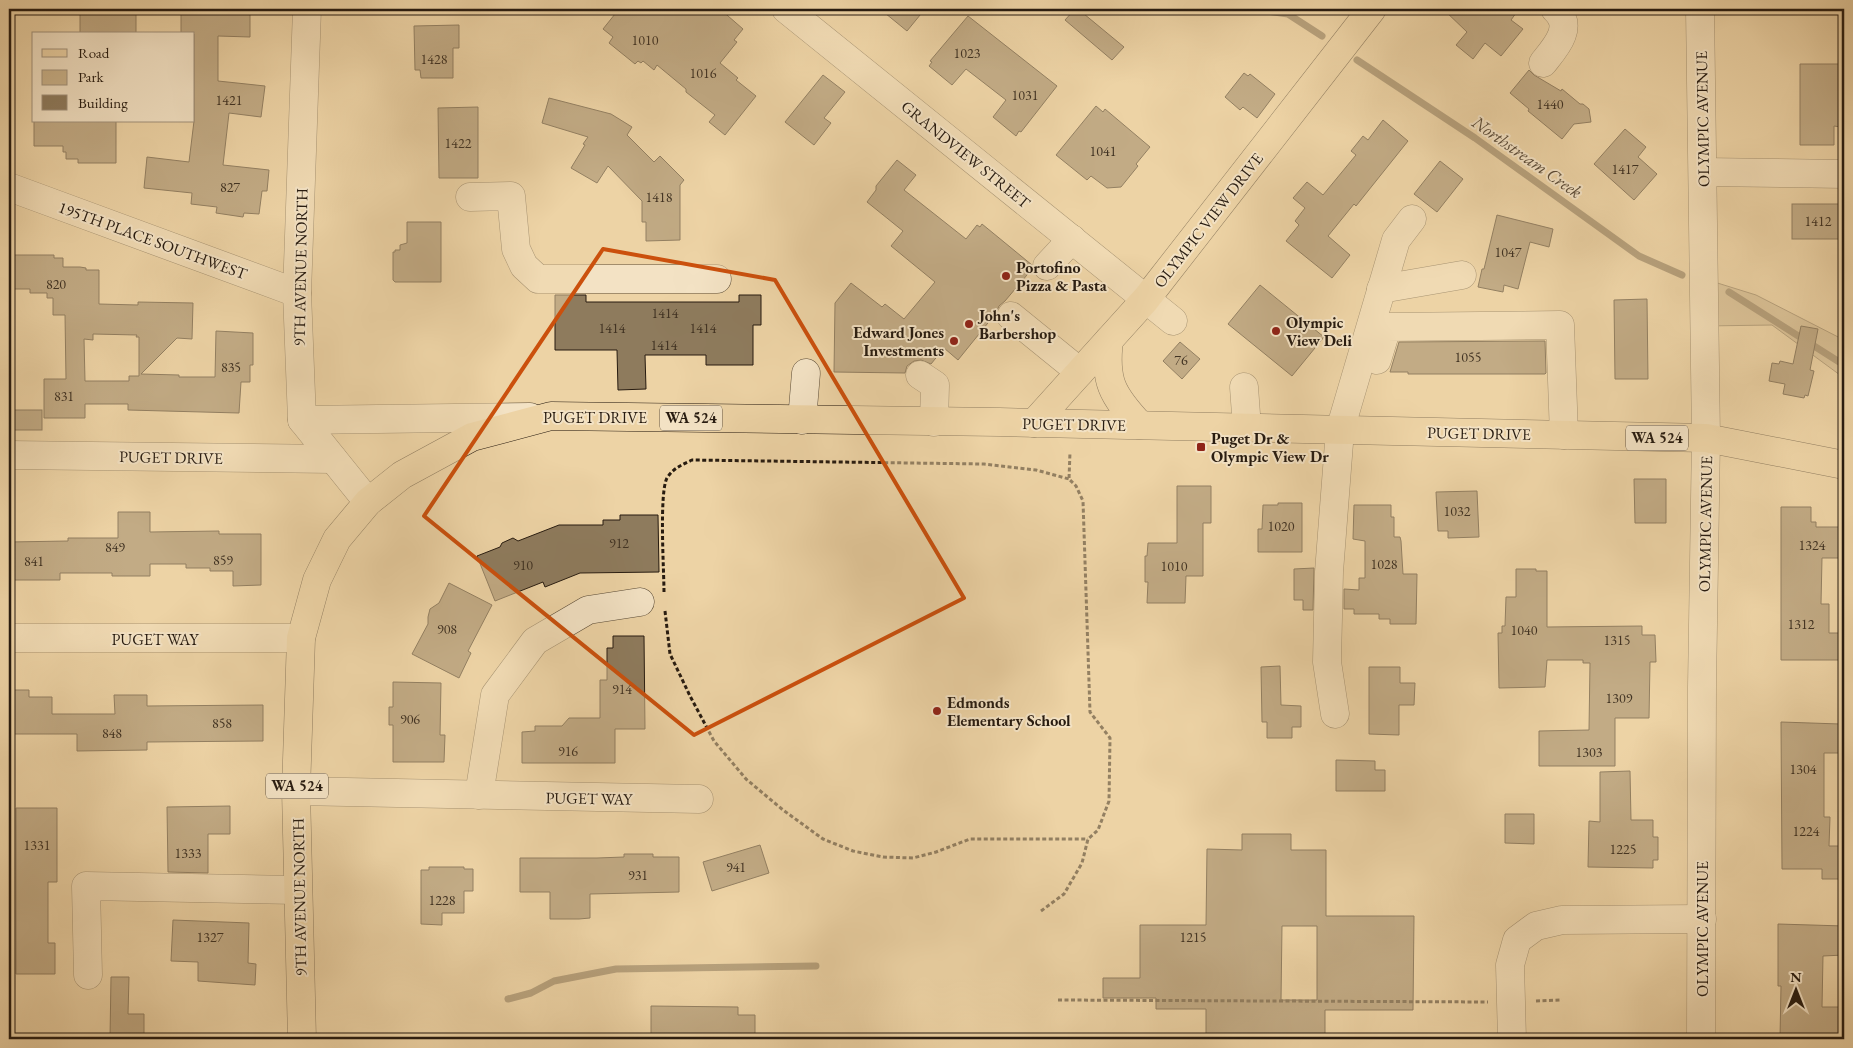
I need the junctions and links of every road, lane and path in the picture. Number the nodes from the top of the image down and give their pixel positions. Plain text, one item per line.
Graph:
1 (307, 9) edge
2 (786, 9) edge
3 (1372, 9) edge
4 (1555, 9) edge
5 (1700, 9) edge
6 (1544, 63) dead end
7 (1703, 172) junction
8 (1844, 174) edge
9 (9, 187) edge
10 (470, 197) dead end
11 (1412, 219) dead end
12 (1072, 239) junction
13 (1048, 266) dead end
14 (1462, 275) dead end
15 (717, 279) dead end
16 (1381, 289) junction
17 (297, 293) junction
18 (1146, 299) junction
19 (1011, 316) dead end
20 (1173, 321) dead end
21 (1109, 340) junction
22 (1080, 372) junction
23 (806, 373) dead end
24 (920, 375) dead end
25 (1244, 387) dead end
26 (551, 416) junction
27 (302, 420) junction
28 (802, 420) junction
29 (934, 422) junction
30 (1034, 423) junction
31 (1140, 425) junction
32 (1247, 428) junction
33 (1348, 430) junction
34 (1564, 435) junction
35 (1706, 438) junction
36 (1070, 452) dead end
37 (9, 455) edge
38 (333, 459) junction
39 (1844, 465) edge
40 (1069, 478) junction
41 (368, 502) junction
42 (656, 603) junction
43 (9, 638) edge
44 (301, 638) junction
45 (1335, 714) dead end
46 (296, 791) junction
47 (479, 795) junction
48 (699, 799) dead end
49 (1088, 839) junction
50 (298, 890) junction
51 (1042, 910) dead end
52 (1702, 919) junction
53 (88, 975) dead end
54 (1058, 1000) dead end
55 (1562, 1000) dead end
56 (1512, 1002) junction
57 (302, 1039) edge
58 (1512, 1039) edge
59 (1701, 1039) edge

1 - 17 street, 9TH AVENUE NORTH
2 - 12 street, GRANDVIEW STREET
3 - 18 main road, OLYMPIC VIEW DRIVE
4 - 6 street
5 - 7 street, OLYMPIC AVENUE
7 - 8 street
7 - 35 street, OLYMPIC AVENUE
9 - 17 street, 195TH PLACE SOUTHWEST
10 - 15 street
11 - 16 street
12 - 13 street
12 - 18 street, GRANDVIEW STREET
14 - 16 street
16 - 33 street
17 - 27 street, 9TH AVENUE NORTH
18 - 20 street, GRANDVIEW STREET
18 - 21 main road, OLYMPIC VIEW DRIVE
19 - 22 street
21 - 22 main road, OLYMPIC VIEW DRIVE
21 - 31 main road
22 - 30 main road, OLYMPIC VIEW DRIVE
23 - 28 street
24 - 29 street
25 - 32 street
26 - 27 street, PUGET DRIVE
26 - 28 main road, PUGET DRIVE / WA 524
26 - 41 main road, 9TH AVENUE NORTH / WA 524
27 - 38 street
28 - 29 main road, PUGET DRIVE / WA 524
29 - 30 main road, PUGET DRIVE / WA 524
30 - 31 main road, PUGET DRIVE / WA 524
31 - 32 main road, PUGET DRIVE / WA 524
32 - 33 main road, PUGET DRIVE / WA 524
33 - 34 main road, PUGET DRIVE / WA 524
33 - 34 street
33 - 45 street
34 - 35 main road, PUGET DRIVE / WA 524
35 - 39 main road, PUGET DRIVE / WA 524
35 - 52 street, OLYMPIC AVENUE
36 - 40 path
37 - 38 street, PUGET DRIVE
38 - 41 street
40 - 42 path
40 - 49 path
41 - 44 main road, 9TH AVENUE NORTH / WA 524
42 - 47 street
42 - 49 path
43 - 44 street, PUGET WAY
44 - 46 main road, 9TH AVENUE NORTH / WA 524
46 - 47 street, PUGET WAY
46 - 50 main road, 9TH AVENUE NORTH / WA 524
47 - 48 street, PUGET WAY
49 - 51 path
50 - 53 street
50 - 57 main road, 9TH AVENUE NORTH / WA 524
52 - 56 street
52 - 59 street, OLYMPIC AVENUE
54 - 56 path
55 - 56 path
56 - 58 street

